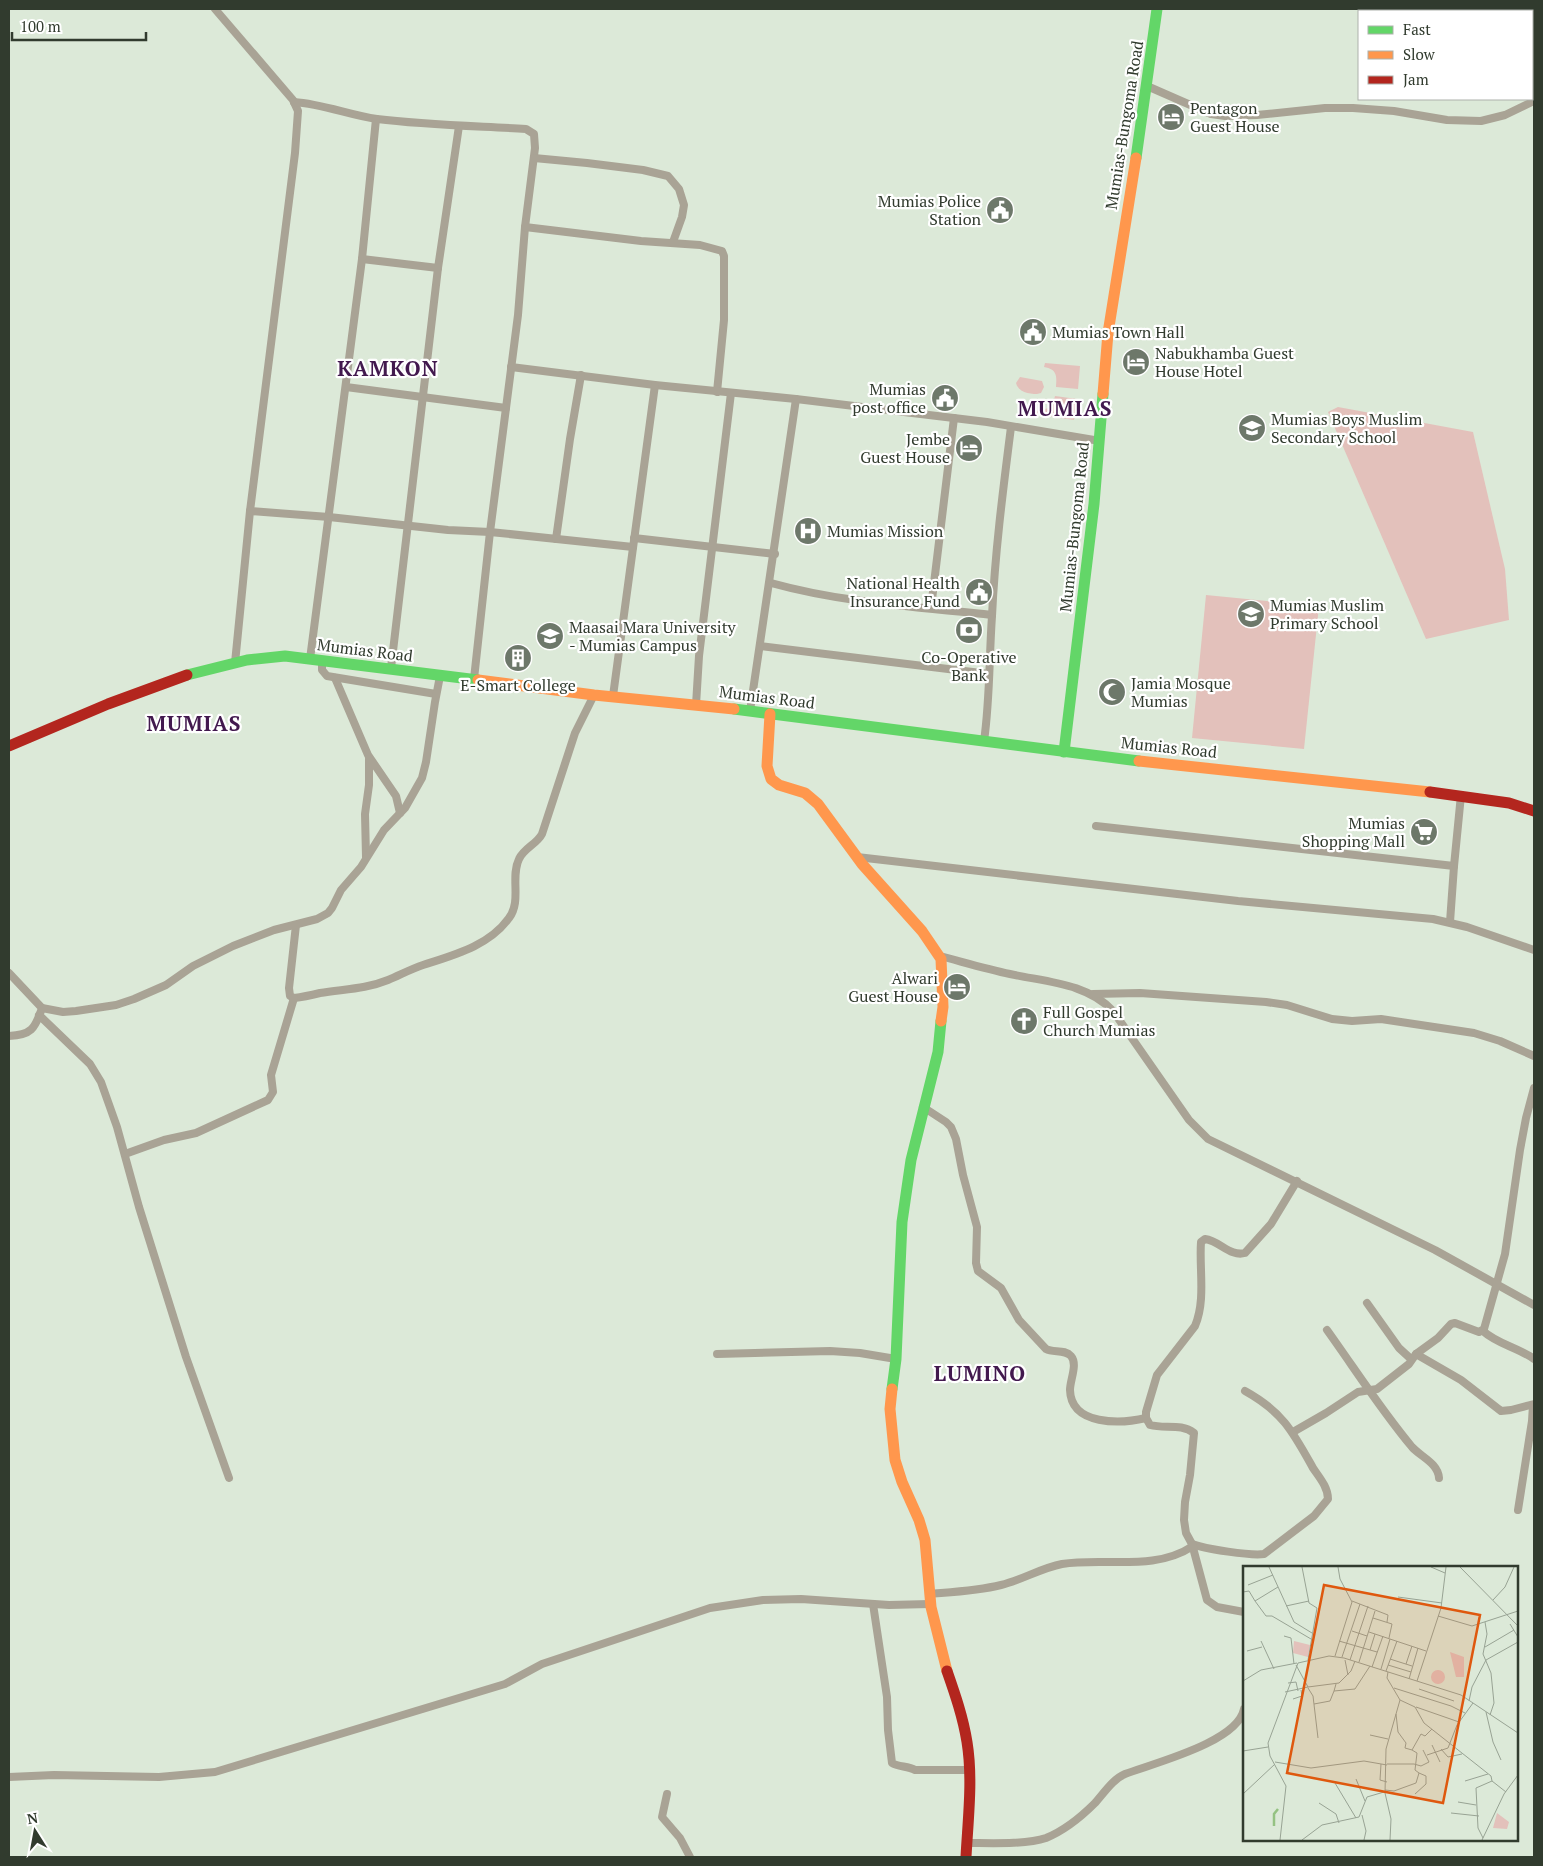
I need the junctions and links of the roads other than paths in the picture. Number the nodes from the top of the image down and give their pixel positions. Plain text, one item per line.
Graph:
1 (215, 9) edge
2 (1157, 9) edge
3 (1147, 86) junction
4 (1534, 101) edge
5 (294, 102) junction
6 (376, 119) junction
7 (459, 126) junction
8 (534, 158) junction
9 (525, 227) junction
10 (673, 242) junction
11 (362, 259) junction
12 (438, 268) junction
13 (511, 367) junction
14 (581, 375) junction
15 (655, 385) junction
16 (346, 387) junction
17 (717, 392) junction
18 (731, 393) junction
19 (423, 396) junction
20 (796, 399) junction
21 (506, 408) junction
22 (954, 418) junction
23 (1011, 427) junction
24 (1100, 441) junction
25 (250, 511) junction
26 (329, 517) junction
27 (407, 525) junction
28 (490, 532) junction
29 (634, 538) junction
30 (556, 539) junction
31 (633, 547) junction
32 (712, 547) junction
33 (775, 554) junction
34 (771, 583) junction
35 (931, 608) junction
36 (992, 615) junction
37 (760, 646) junction
38 (316, 660) junction
39 (235, 663) junction
40 (391, 668) junction
41 (989, 674) junction
42 (440, 676) junction
43 (335, 678) junction
44 (474, 679) junction
45 (436, 694) junction
46 (594, 695) junction
47 (613, 696) junction
48 (696, 705) junction
49 (750, 711) junction
50 (770, 714) junction
51 (984, 741) junction
52 (9, 746) edge
53 (1064, 752) junction
54 (368, 755) junction
55 (1461, 795) junction
56 (1534, 811) edge
57 (400, 813) junction
58 (1096, 826) dead end
59 (857, 858) junction
60 (366, 859) junction
61 (1454, 866) junction
62 (1450, 922) junction
63 (296, 925) junction
64 (1534, 950) edge
65 (940, 956) junction
66 (9, 973) edge
67 (1093, 994) junction
68 (294, 998) junction
69 (41, 1011) junction
70 (9, 1036) edge
71 (1534, 1056) edge
72 (1534, 1088) edge
73 (923, 1107) junction
74 (125, 1154) junction
75 (1297, 1181) junction
76 (1497, 1283) junction
77 (1367, 1303) dead end
78 (1534, 1305) edge
79 (1327, 1330) dead end
80 (1483, 1330) junction
81 (717, 1354) dead end
82 (1414, 1357) junction
83 (896, 1359) junction
84 (1534, 1359) edge
85 (1369, 1389) junction
86 (1245, 1391) dead end
87 (1534, 1404) edge
88 (1146, 1418) junction
89 (1293, 1432) junction
90 (229, 1478) dead end
91 (1439, 1478) dead end
92 (1518, 1510) dead end
93 (1192, 1545) junction
94 (930, 1599) junction
95 (873, 1604) junction
96 (1243, 1612) edge
97 (1243, 1713) edge
98 (969, 1770) junction
99 (9, 1777) edge
100 (667, 1794) dead end
101 (966, 1843) junction
102 (690, 1857) edge
103 (966, 1857) edge

1 - 5 street
2 - 3 street, Mumias-Bungoma Road
3 - 4 street
3 - 24 street, Mumias-Bungoma Road
5 - 6 street
5 - 25 street
6 - 7 street
6 - 11 street
7 - 8 street
7 - 12 street
8 - 9 street
8 - 10 street
9 - 10 street
9 - 13 street
10 - 17 street
11 - 12 street
11 - 16 street
12 - 19 street
13 - 14 street
13 - 21 street
14 - 15 street
14 - 30 street
15 - 17 street
15 - 29 street
16 - 19 street
16 - 26 street
17 - 18 street
18 - 20 street
18 - 32 street
19 - 21 street
19 - 27 street
20 - 22 street
20 - 33 street
21 - 28 street
22 - 23 street
22 - 35 street
23 - 24 street
23 - 36 street
24 - 53 street, Mumias-Bungoma Road
25 - 26 street
25 - 39 street
26 - 27 street
26 - 38 street
27 - 28 street
27 - 40 street
28 - 30 street
28 - 44 street
29 - 31 street
29 - 32 street
30 - 31 street
31 - 47 street
32 - 33 street
32 - 48 street
33 - 34 street
34 - 35 street
34 - 37 street
35 - 36 street
36 - 41 street
37 - 41 street
37 - 49 street
38 - 39 street, Mumias Road
38 - 40 street, Mumias Road
38 - 43 street
39 - 52 street, Mumias Road
40 - 42 street, Mumias Road
41 - 51 street
42 - 44 street, Mumias Road
42 - 45 street
43 - 45 street
43 - 54 street
44 - 46 street, Mumias Road
45 - 57 street
46 - 47 street, Mumias Road
46 - 68 street
47 - 48 street, Mumias Road
48 - 49 street, Mumias Road
49 - 50 street, Mumias Road
50 - 51 street, Mumias Road
50 - 59 street
51 - 53 street, Mumias Road
53 - 55 street, Mumias Road
54 - 57 street
54 - 60 street
55 - 56 street, Mumias Road
55 - 61 street
57 - 60 street
58 - 61 street
59 - 62 street
59 - 65 street
60 - 63 street
61 - 62 street
62 - 64 street
63 - 68 street
63 - 69 street
65 - 67 street
65 - 73 street
66 - 69 street
67 - 71 street
67 - 75 street
68 - 74 street
69 - 70 street
69 - 74 street
72 - 76 street
73 - 83 street
73 - 88 street
74 - 90 street
75 - 76 street
75 - 88 street
76 - 78 street
76 - 80 street
77 - 82 street
79 - 85 street
80 - 82 street
80 - 84 street
81 - 83 street
82 - 85 street
82 - 87 street
83 - 94 street
85 - 89 street
85 - 91 street
86 - 89 street
87 - 92 street
88 - 93 street
89 - 93 street
93 - 94 street
93 - 96 street
94 - 95 street
94 - 98 street
95 - 98 street
95 - 99 street
97 - 101 street
98 - 101 street
100 - 102 street
101 - 103 street

